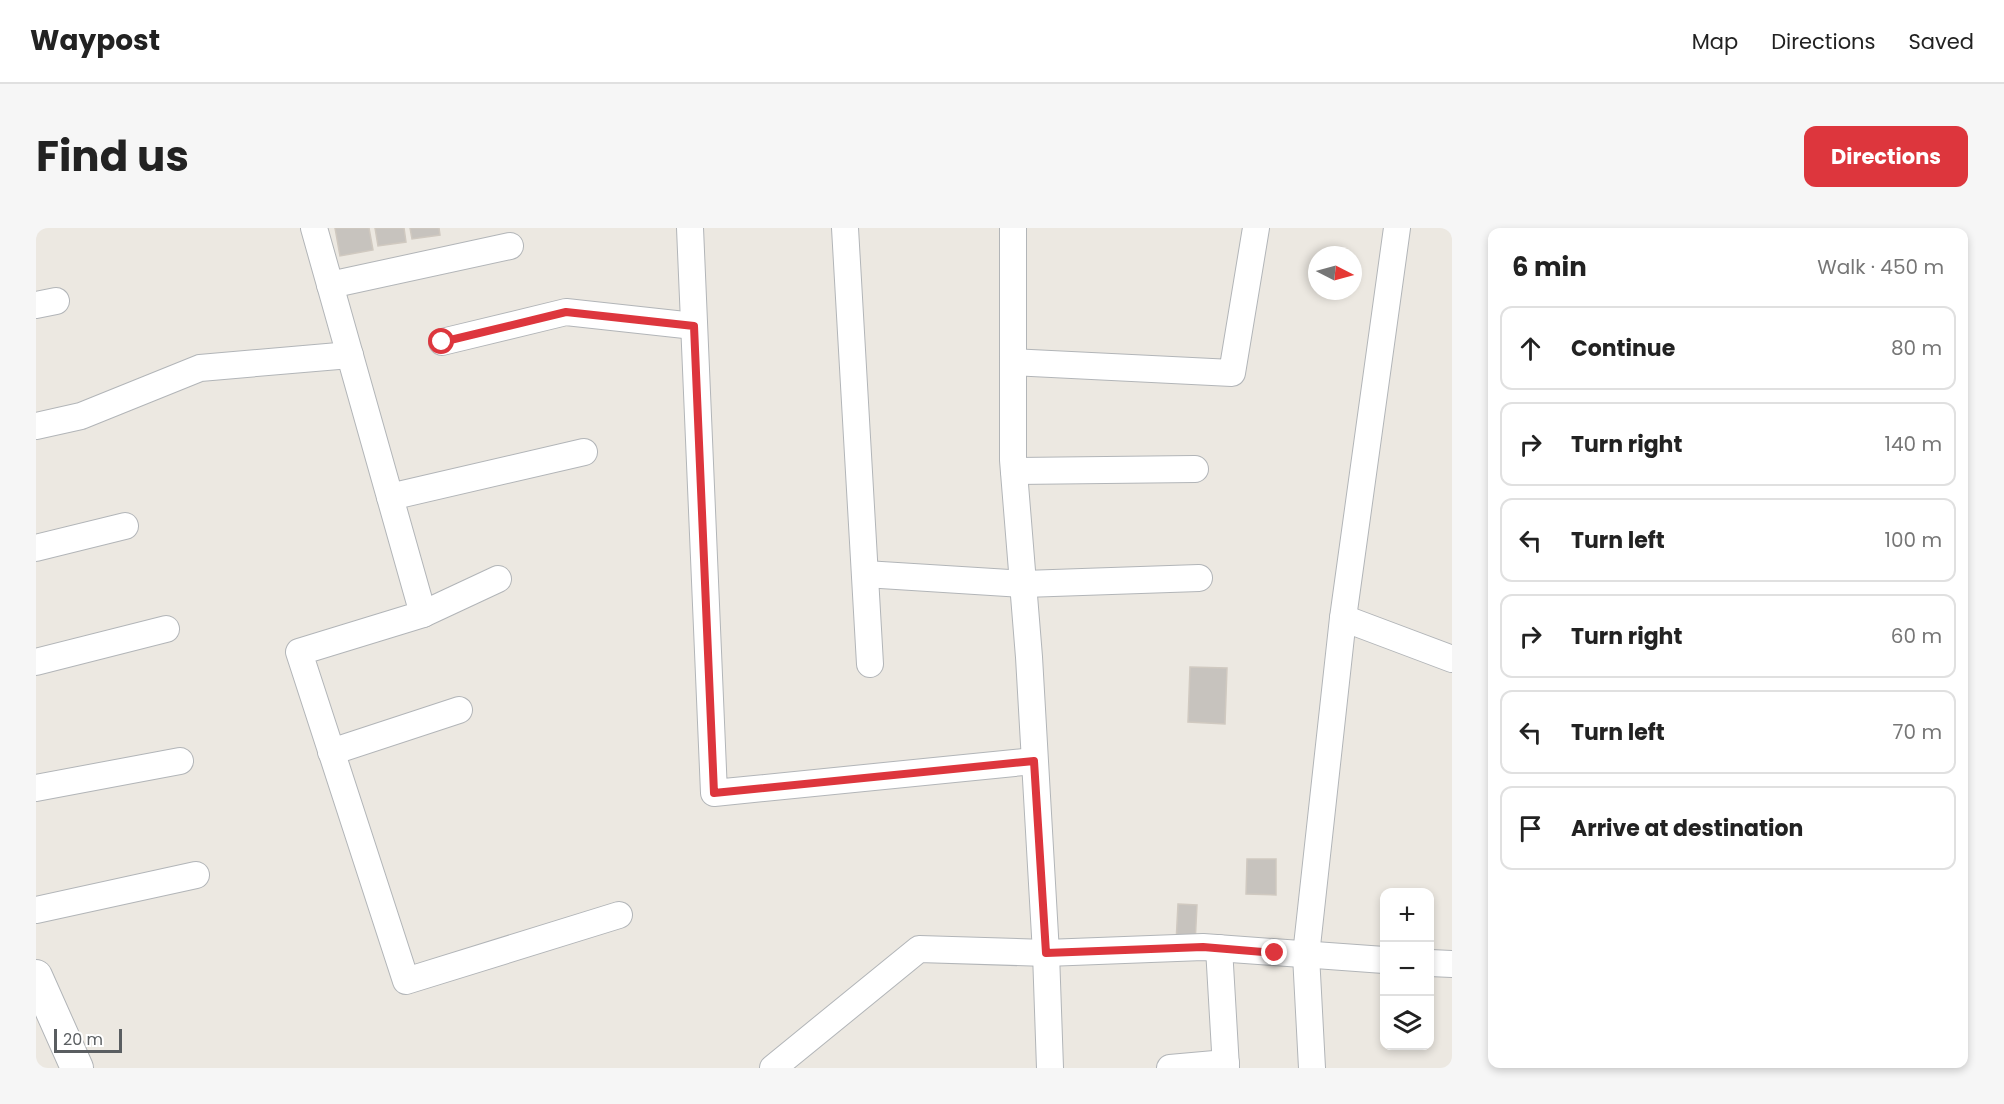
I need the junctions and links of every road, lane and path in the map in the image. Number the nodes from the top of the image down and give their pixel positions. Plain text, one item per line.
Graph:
1 (314, 228) edge
2 (690, 228) edge
3 (845, 228) edge
4 (1013, 228) edge
5 (1256, 228) edge
6 (1397, 228) edge
7 (510, 246) dead end
8 (330, 285) junction
9 (694, 326) junction
10 (442, 342) dead end
11 (350, 355) junction
12 (1013, 362) junction
13 (36, 426) edge
14 (584, 452) dead end
15 (1195, 470) dead end
16 (1014, 471) junction
17 (390, 497) junction
18 (125, 526) dead end
19 (36, 548) edge
20 (865, 574) junction
21 (1199, 578) dead end
22 (498, 579) dead end
23 (1024, 584) junction
24 (423, 614) junction
25 (1343, 618) junction
26 (166, 629) dead end
27 (1452, 659) edge
28 (36, 662) edge
29 (870, 664) dead end
30 (459, 710) dead end
31 (331, 753) junction
32 (180, 761) dead end
33 (1034, 761) junction
34 (36, 788) edge
35 (196, 875) dead end
36 (36, 910) edge
37 (619, 915) dead end
38 (1219, 948) junction
39 (1046, 953) junction
40 (1306, 955) junction
41 (1380, 960) edge
42 (1434, 963) edge
43 (1452, 964) edge
44 (36, 976) edge
45 (1226, 1066) edge
46 (76, 1068) edge
47 (773, 1068) edge
48 (1050, 1068) edge
49 (1170, 1068) edge
50 (1312, 1068) edge

1 - 8 street
2 - 9 street
3 - 20 street
4 - 12 street
5 - 12 street
6 - 25 street
7 - 8 street
8 - 11 street
9 - 10 street
9 - 33 street
11 - 13 street
11 - 17 street
12 - 16 street
14 - 17 street
15 - 16 street
16 - 23 street
17 - 24 street
18 - 19 street
20 - 23 street
20 - 29 street
21 - 23 street
22 - 24 street
23 - 33 street
24 - 31 street
25 - 27 street
25 - 40 street
26 - 28 street
30 - 31 street
31 - 37 street
32 - 34 street
33 - 39 street
35 - 36 street
38 - 39 street
38 - 40 street
38 - 45 street
39 - 47 street
39 - 48 street
40 - 41 street
40 - 50 street
42 - 43 street
44 - 46 street
45 - 49 street

